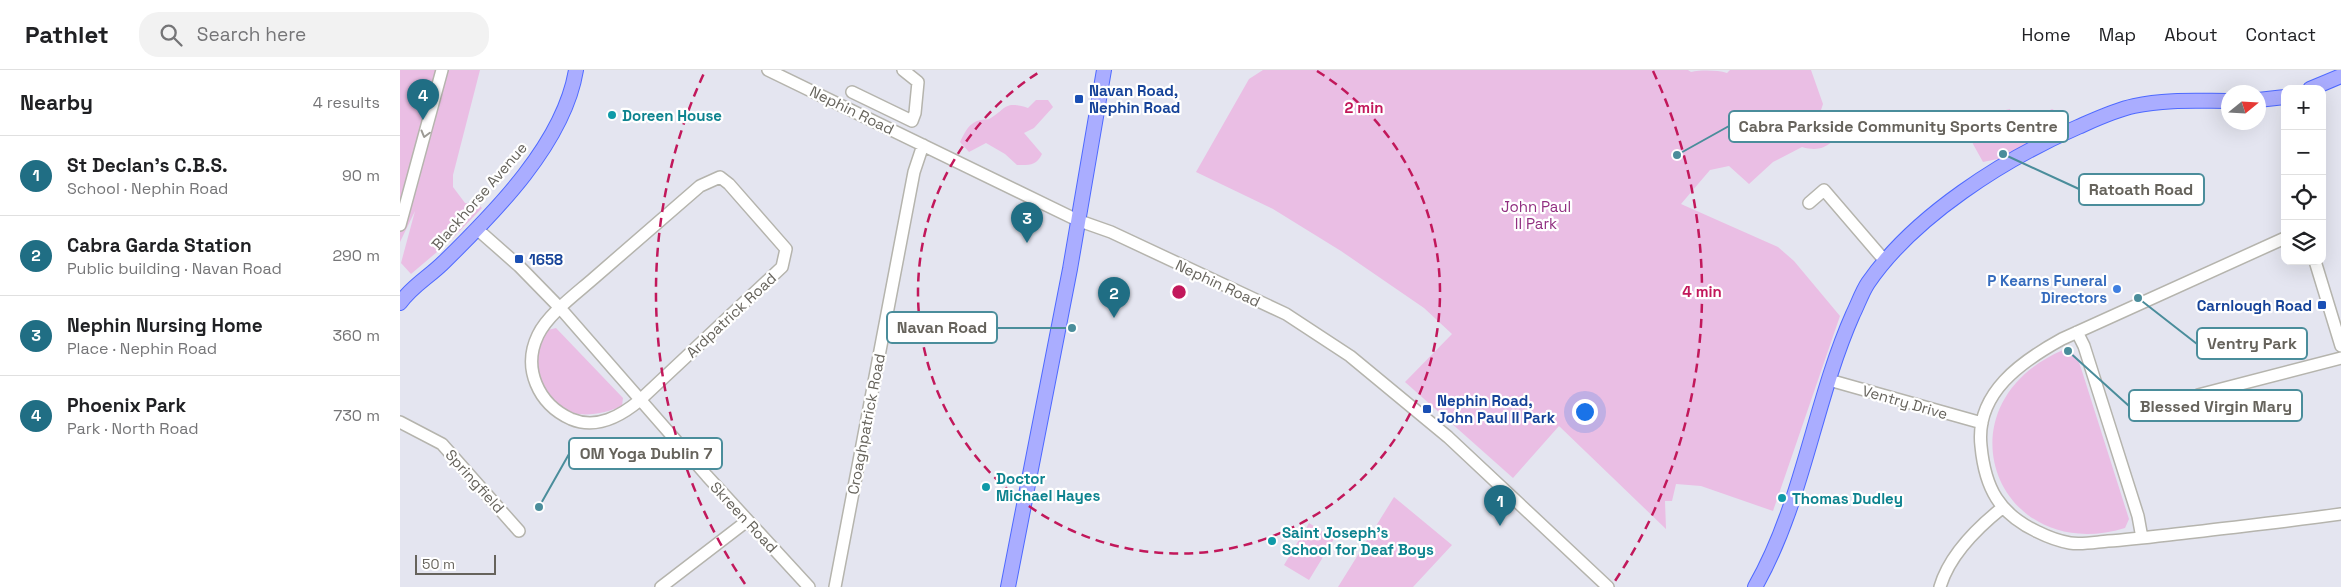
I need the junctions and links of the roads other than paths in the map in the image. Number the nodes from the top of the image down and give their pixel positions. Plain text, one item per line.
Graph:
1 (442, 70) edge
2 (576, 70) edge
3 (768, 70) edge
4 (903, 70) edge
5 (1104, 70) edge
6 (2341, 76) edge
7 (2320, 85) edge
8 (2281, 97) edge
9 (2266, 99) edge
10 (2221, 101) edge
11 (851, 110) junction
12 (924, 145) junction
13 (1808, 203) dead end
14 (1077, 220) junction
15 (400, 225) edge
16 (477, 229) junction
17 (2281, 240) edge
18 (1885, 261) junction
19 (2317, 265) edge
20 (400, 303) edge
21 (561, 309) junction
22 (2077, 332) junction
23 (2341, 346) edge
24 (2341, 358) edge
25 (1829, 380) junction
26 (2198, 395) dead end
27 (640, 400) junction
28 (400, 422) edge
29 (1982, 424) junction
30 (2002, 508) junction
31 (2341, 514) edge
32 (748, 521) junction
33 (519, 531) dead end
34 (2142, 538) junction
35 (661, 587) edge
36 (809, 587) edge
37 (835, 587) edge
38 (1008, 587) edge
39 (1608, 587) edge
40 (1755, 587) edge
41 (1940, 587) edge

1 -> 15 street
2 - 16 main road, Blackhorse Avenue
3 - 11 street, Nephin Road
4 - 11 street
5 - 14 main road
6 - 7 main road
8 - 9 main road
10 - 18 main road
11 - 12 street, Nephin Road
12 - 14 street, Nephin Road
12 - 37 street, Croaghpatrick Road
13 - 18 street
14 - 38 main road
14 - 39 street, Nephin Road
16 - 20 main road, Blackhorse Avenue
16 - 21 street, Skreen Road
17 - 22 street
18 - 25 main road
19 - 23 street
21 - 27 street, Skreen Road
21 - 27 street
21 - 27 street, Ardpatrick Road
22 - 29 street
22 - 34 street
24 - 26 street
25 - 29 street, Ventry Drive
25 - 40 main road
27 - 32 street, Skreen Road
28 - 33 street, Springfield
29 - 30 street
30 - 34 street
30 - 41 street
31 - 34 street
32 - 35 street
32 - 36 street, Skreen Road

